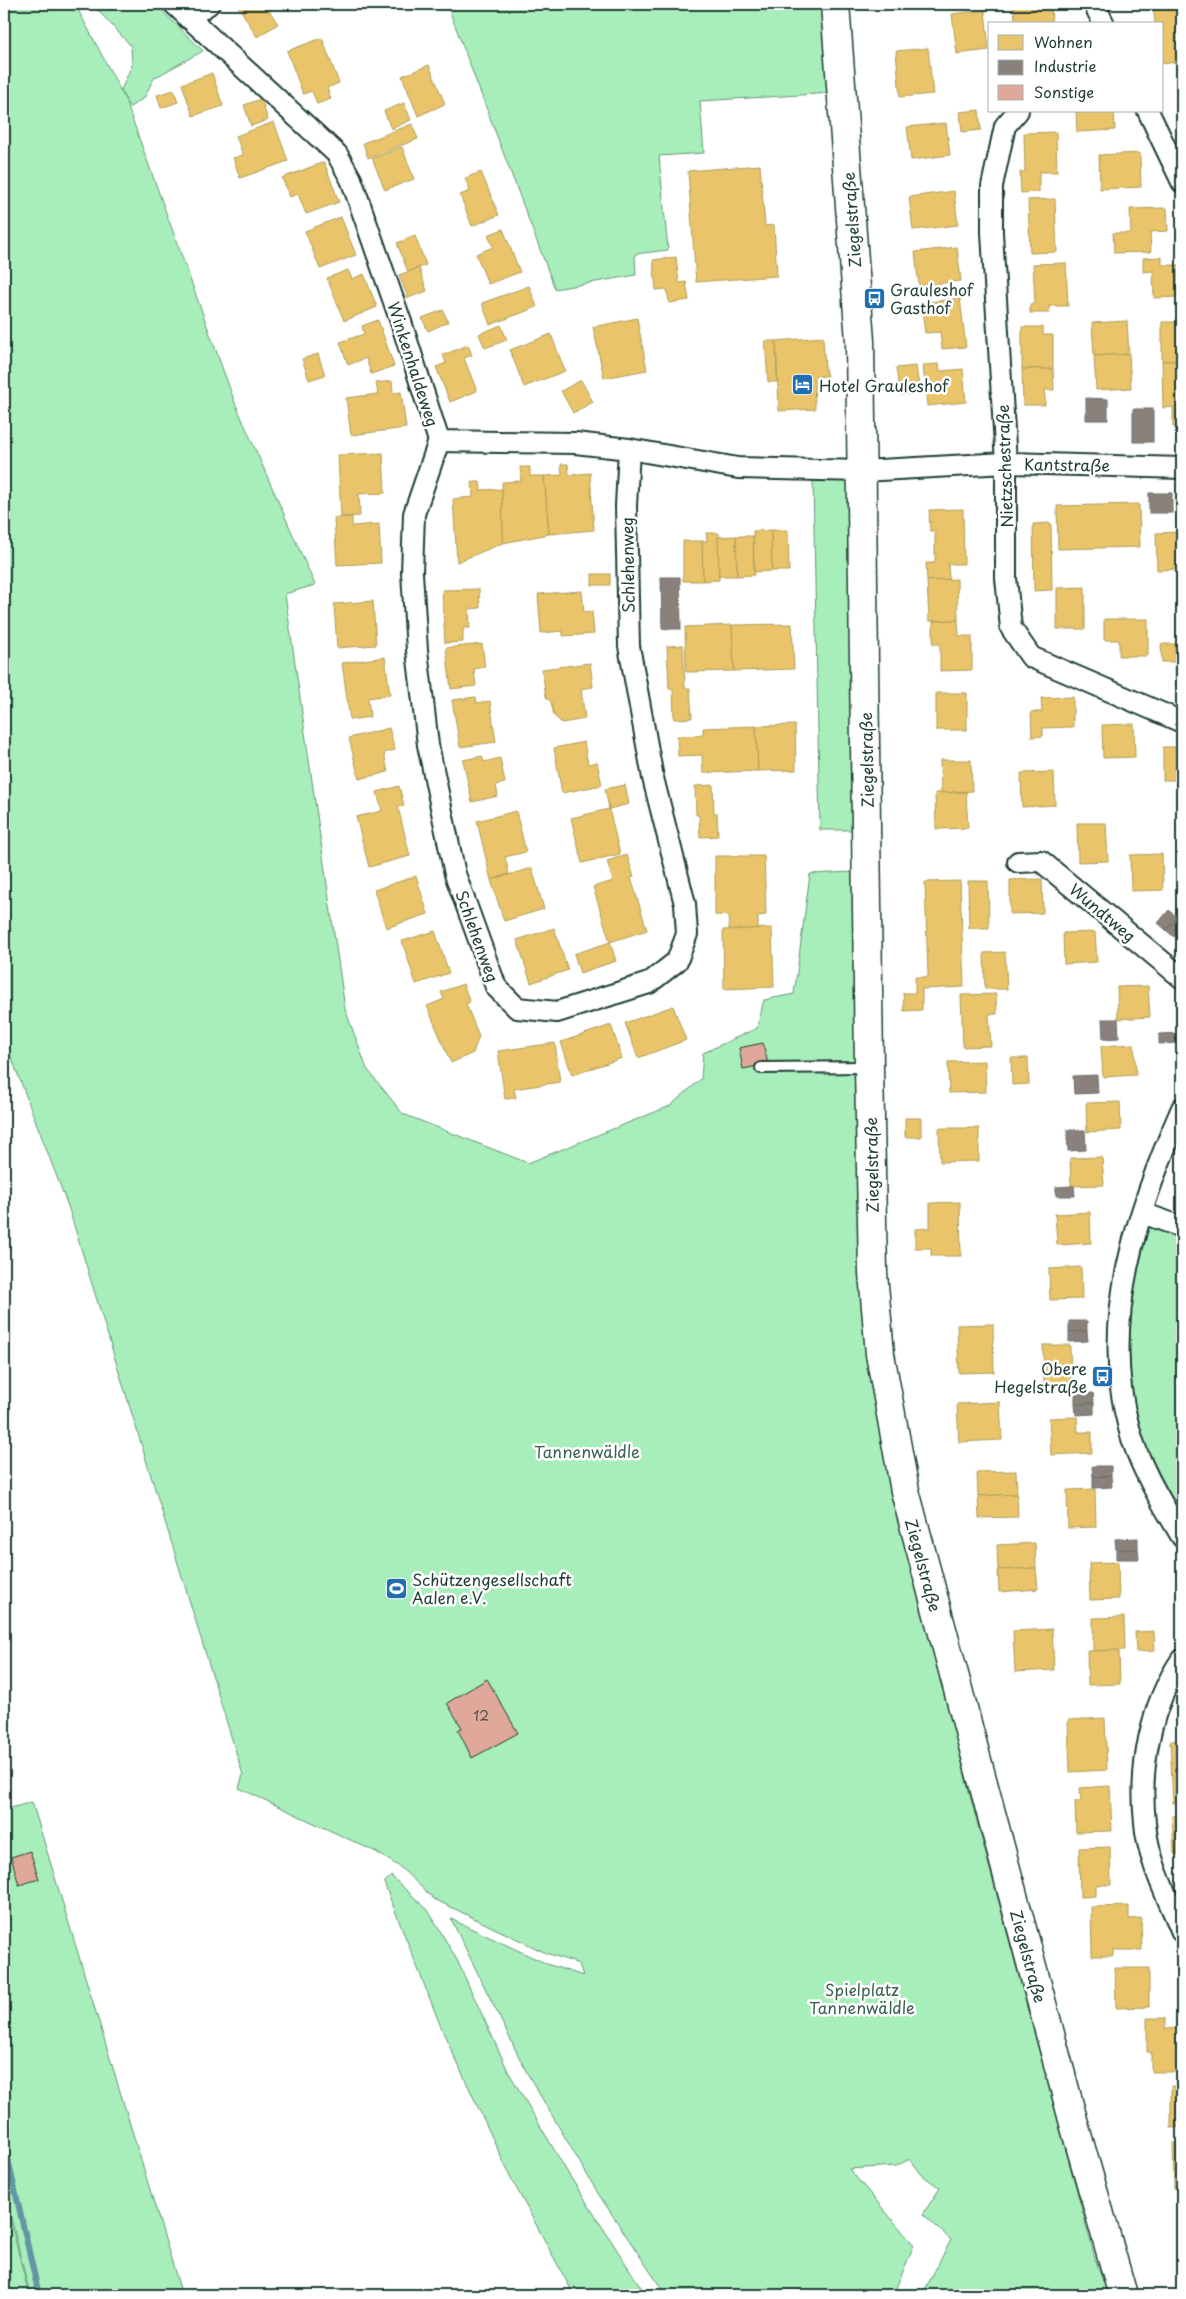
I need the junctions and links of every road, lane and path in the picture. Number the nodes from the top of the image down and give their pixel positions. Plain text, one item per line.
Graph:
1 (209, 4) edge
2 (835, 4) edge
3 (1094, 4) edge
4 (181, 11) edge
5 (1103, 22) edge
6 (1017, 112) edge
7 (1148, 112) edge
8 (1182, 182) edge
9 (439, 441) junction
10 (629, 449) junction
11 (1006, 463) junction
12 (1182, 468) edge
13 (862, 471) junction
14 (1182, 722) edge
15 (1018, 862) dead end
16 (1182, 978) edge
17 (869, 1067) junction
18 (761, 1068) dead end
19 (1182, 1108) edge
20 (1142, 1213) junction
21 (1182, 1227) edge
22 (1182, 1538) edge
23 (1182, 1659) edge
24 (1182, 1932) edge
25 (1123, 2295) edge

1 - 4 street
2 - 13 main road, Ziegelstraße
3 - 5 street
4 - 9 street, Winkenhaldeweg
6 - 11 street, Nietzschestraße
7 - 8 street
9 - 10 street, Winkenhaldeweg
9 - 10 street, Schlehenweg
10 - 13 street, Winkenhaldeweg
11 - 12 street, Kantstraße
11 - 13 street, Kantstraße
11 - 14 street, Nietzschestraße
13 - 17 main road, Ziegelstraße
15 - 16 street, Wundtweg
17 - 18 lane
17 - 25 main road, Ziegelstraße
19 - 20 street
20 - 21 street
20 - 22 street
23 - 24 street

